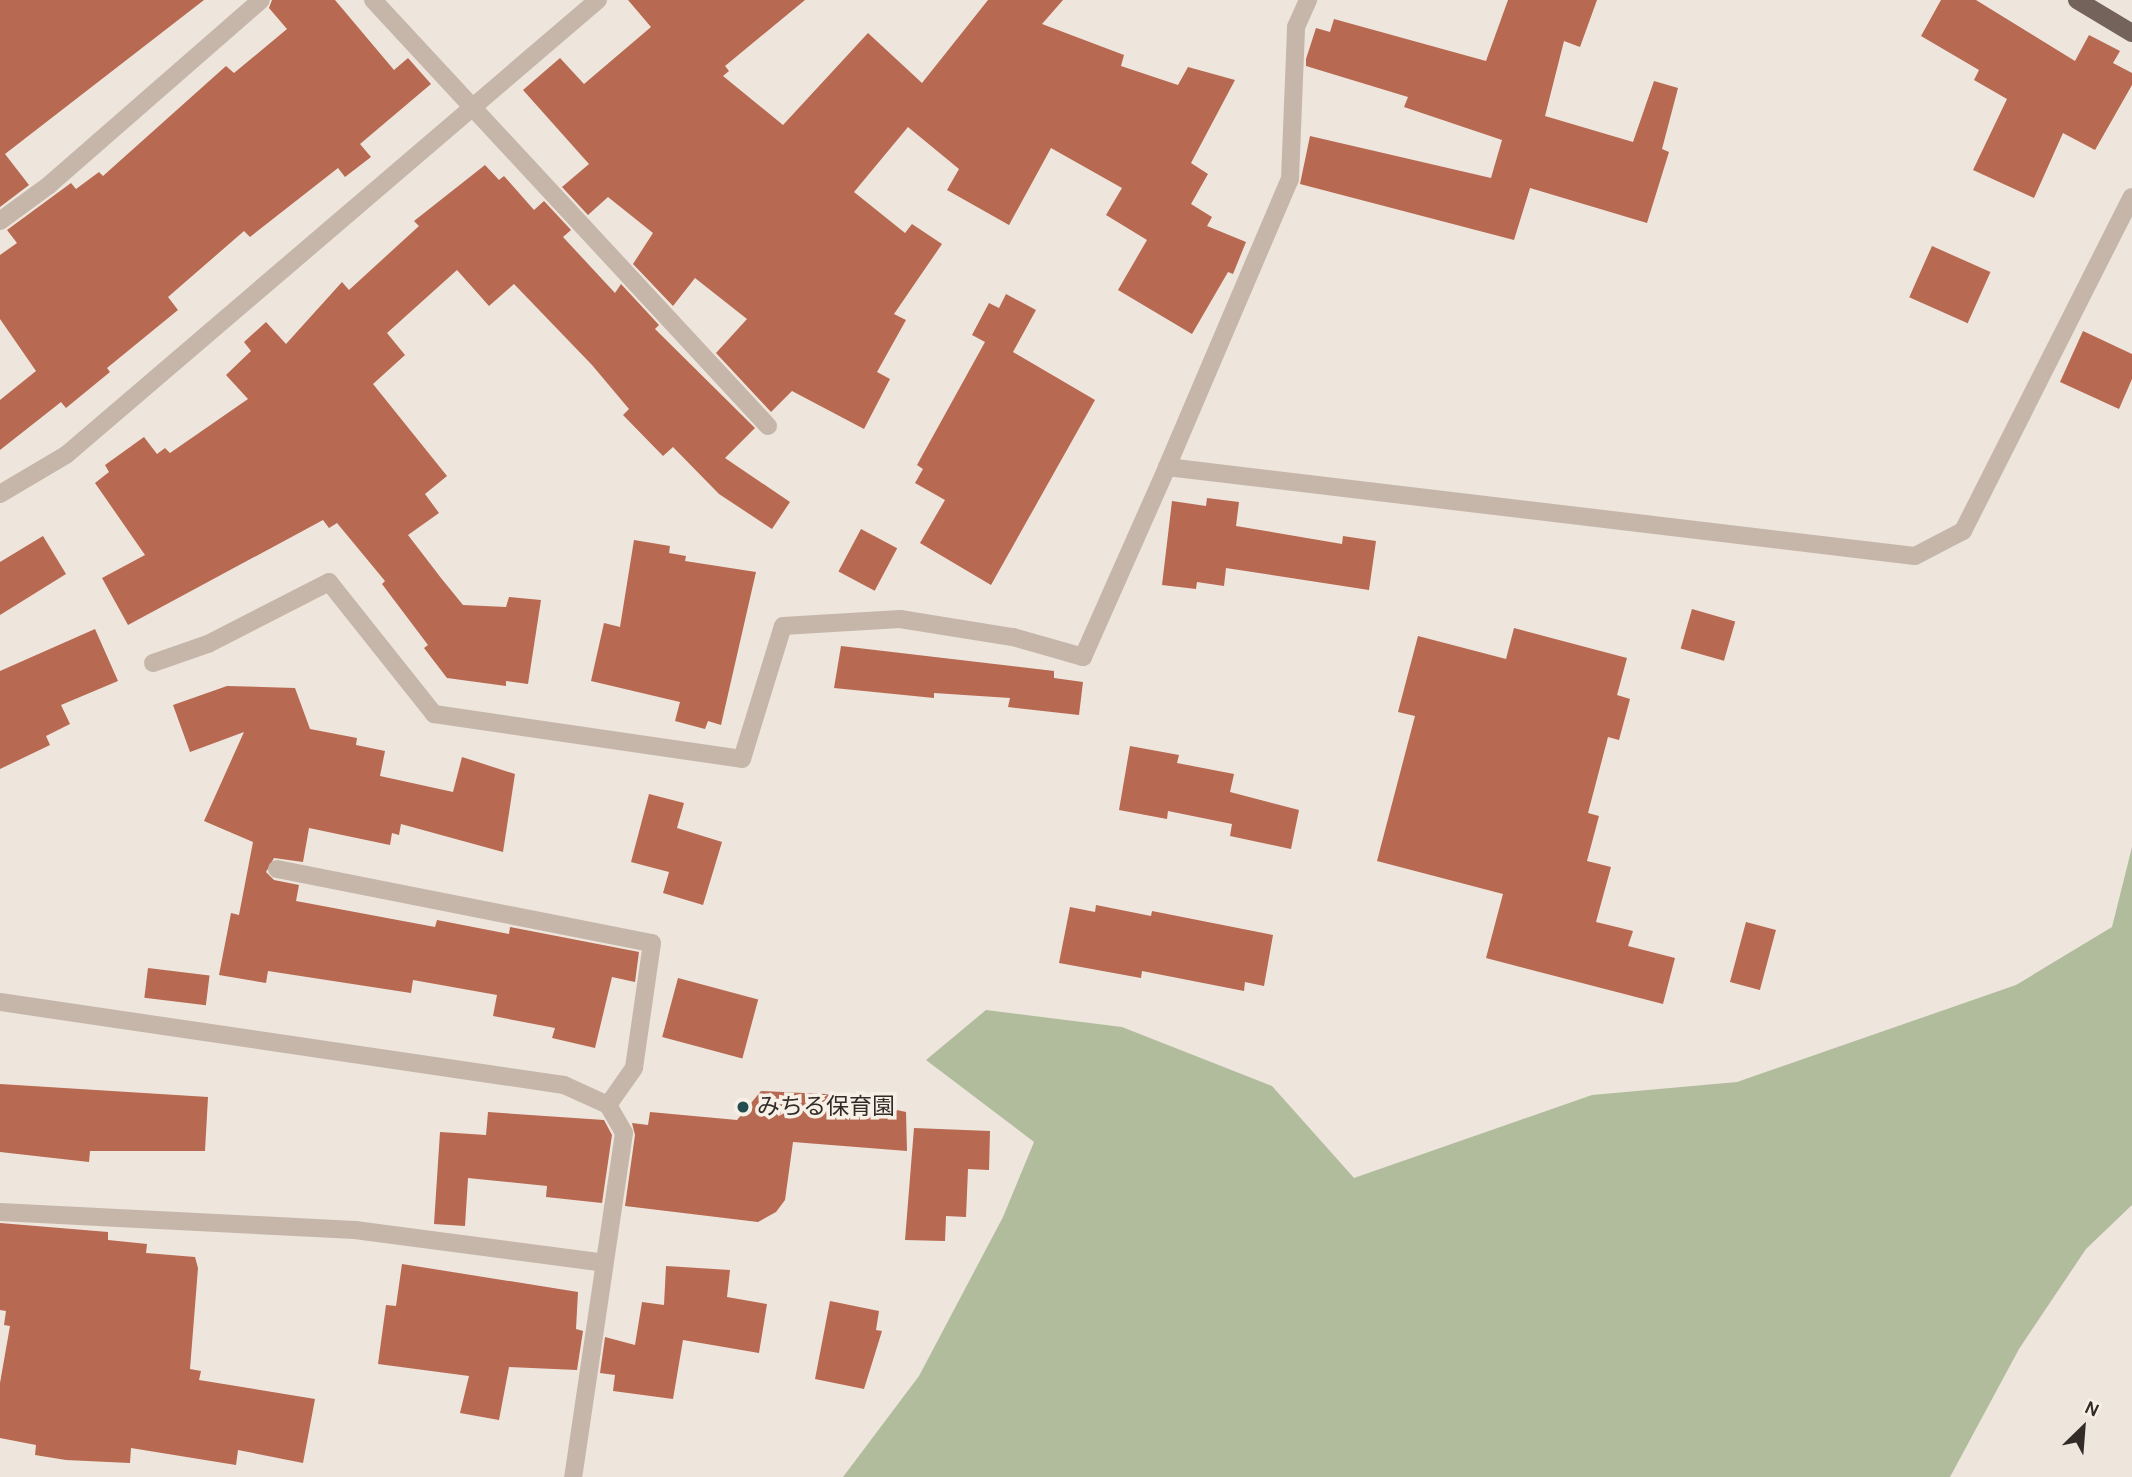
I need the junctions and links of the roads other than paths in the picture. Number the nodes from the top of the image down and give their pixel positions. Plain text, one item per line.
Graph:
1 (261, 0) edge
2 (373, 0) edge
3 (598, 0) edge
4 (1308, 0) edge
5 (2077, 0) edge
6 (2132, 33) edge
7 (474, 105) junction
8 (2132, 197) edge
9 (0, 222) edge
10 (768, 426) dead end
11 (1167, 467) junction
12 (0, 494) edge
13 (153, 663) dead end
14 (277, 869) dead end
15 (0, 1002) edge
16 (608, 1105) junction
17 (0, 1212) edge
18 (604, 1263) junction
19 (573, 1477) edge

1 - 9 street
2 - 7 street
3 - 7 street
4 - 11 street
5 - 6 main road
7 - 10 street
7 - 12 street
8 - 11 street
11 - 13 street
14 - 16 street
15 - 16 street
16 - 18 street
17 - 18 street
18 - 19 street

